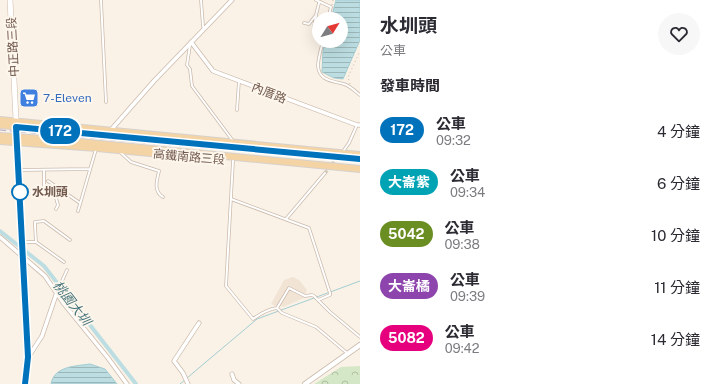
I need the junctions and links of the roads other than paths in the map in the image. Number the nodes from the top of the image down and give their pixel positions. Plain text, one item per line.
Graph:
1 (10, 0) edge
2 (101, 0) edge
3 (201, 0) edge
4 (232, 0) edge
5 (316, 0) edge
6 (319, 3) junction
7 (317, 12) edge
8 (330, 12) edge
9 (312, 20) edge
10 (304, 23) dead end
11 (204, 28) junction
12 (191, 42) junction
13 (321, 48) edge
14 (239, 81) junction
15 (360, 95) edge
16 (106, 102) dead end
17 (237, 110) dead end
18 (0, 120) edge
19 (16, 124) junction
20 (0, 125) edge
21 (358, 125) edge
22 (110, 131) junction
23 (0, 136) edge
24 (17, 140) junction
25 (204, 140) junction
26 (0, 141) edge
27 (189, 143) junction
28 (234, 144) junction
29 (97, 148) junction
30 (118, 150) junction
31 (344, 150) tunnel mouth
32 (360, 155) edge
33 (360, 159) edge
34 (233, 161) junction
35 (90, 169) junction
36 (360, 169) edge
37 (18, 170) junction
38 (44, 170) junction
39 (325, 173) tunnel mouth
40 (360, 173) edge
41 (48, 181) dead end
42 (163, 197) dead end
43 (231, 199) junction
44 (81, 203) junction
45 (56, 209) dead end
46 (78, 211) dead end
47 (286, 219) junction
48 (0, 237) edge
49 (22, 240) junction
50 (70, 240) dead end
51 (36, 242) junction
52 (23, 254) junction
53 (64, 262) dead end
54 (67, 270) dead end
55 (57, 292) junction
56 (316, 298) junction
57 (277, 308) junction
58 (199, 323) dead end
59 (360, 337) edge
60 (360, 345) edge
61 (348, 354) junction
62 (28, 357) junction
63 (232, 374) dead end
64 (186, 381) edge
65 (25, 384) edge
66 (127, 384) edge
67 (239, 384) edge
68 (305, 384) edge

1 - 19 main road, 中正路三段
2 - 16 lane
3 - 11 lane
4 - 11 street
5 - 6 lane
6 - 7 lane
6 - 8 lane
9 - 10 lane
11 - 12 street
12 - 14 street, 內厝路
12 - 22 street
12 - 28 lane
13 - 15 lane
14 - 17 lane
14 - 21 street, 內厝路
18 - 19 main road
19 - 20 main road
19 - 22 main road, 高鐵南路三段
19 - 24 main road, 中正路三段
19 - 27 main road, 高鐵南路三段
21 - 31 lane
22 - 25 main road, 高鐵南路三段
23 - 24 main road
24 - 26 main road
24 - 29 main road, 高鐵南路三段
24 - 36 main road, 高鐵南路三段
24 - 37 main road, 中正路三段
25 - 27 main road
25 - 28 main road, 高鐵南路三段
27 - 33 main road, 高鐵南路三段
28 - 32 main road, 高鐵南路三段
29 - 30 main road, 高鐵南路三段
29 - 35 lane
30 - 34 main road, 高鐵南路三段
30 - 42 lane
34 - 40 main road, 高鐵南路三段
34 - 43 lane
35 - 38 lane
35 - 44 lane
37 - 38 lane
37 - 49 main road, 中正路三段
38 - 45 lane
39 - 47 lane
41 - 44 lane
43 - 47 lane
43 - 57 lane
44 - 46 lane
47 - 56 lane
48 - 52 street
49 - 51 lane
49 - 52 main road, 中正路三段
50 - 51 lane
51 - 53 lane
52 - 55 street
52 - 62 main road, 中正路三段
54 - 55 lane
55 - 62 street
55 - 66 street
56 - 57 lane
56 - 59 lane
57 - 61 lane
58 - 64 street
60 - 61 street
61 - 68 street
62 - 65 main road, 中正路三段
63 - 67 street

